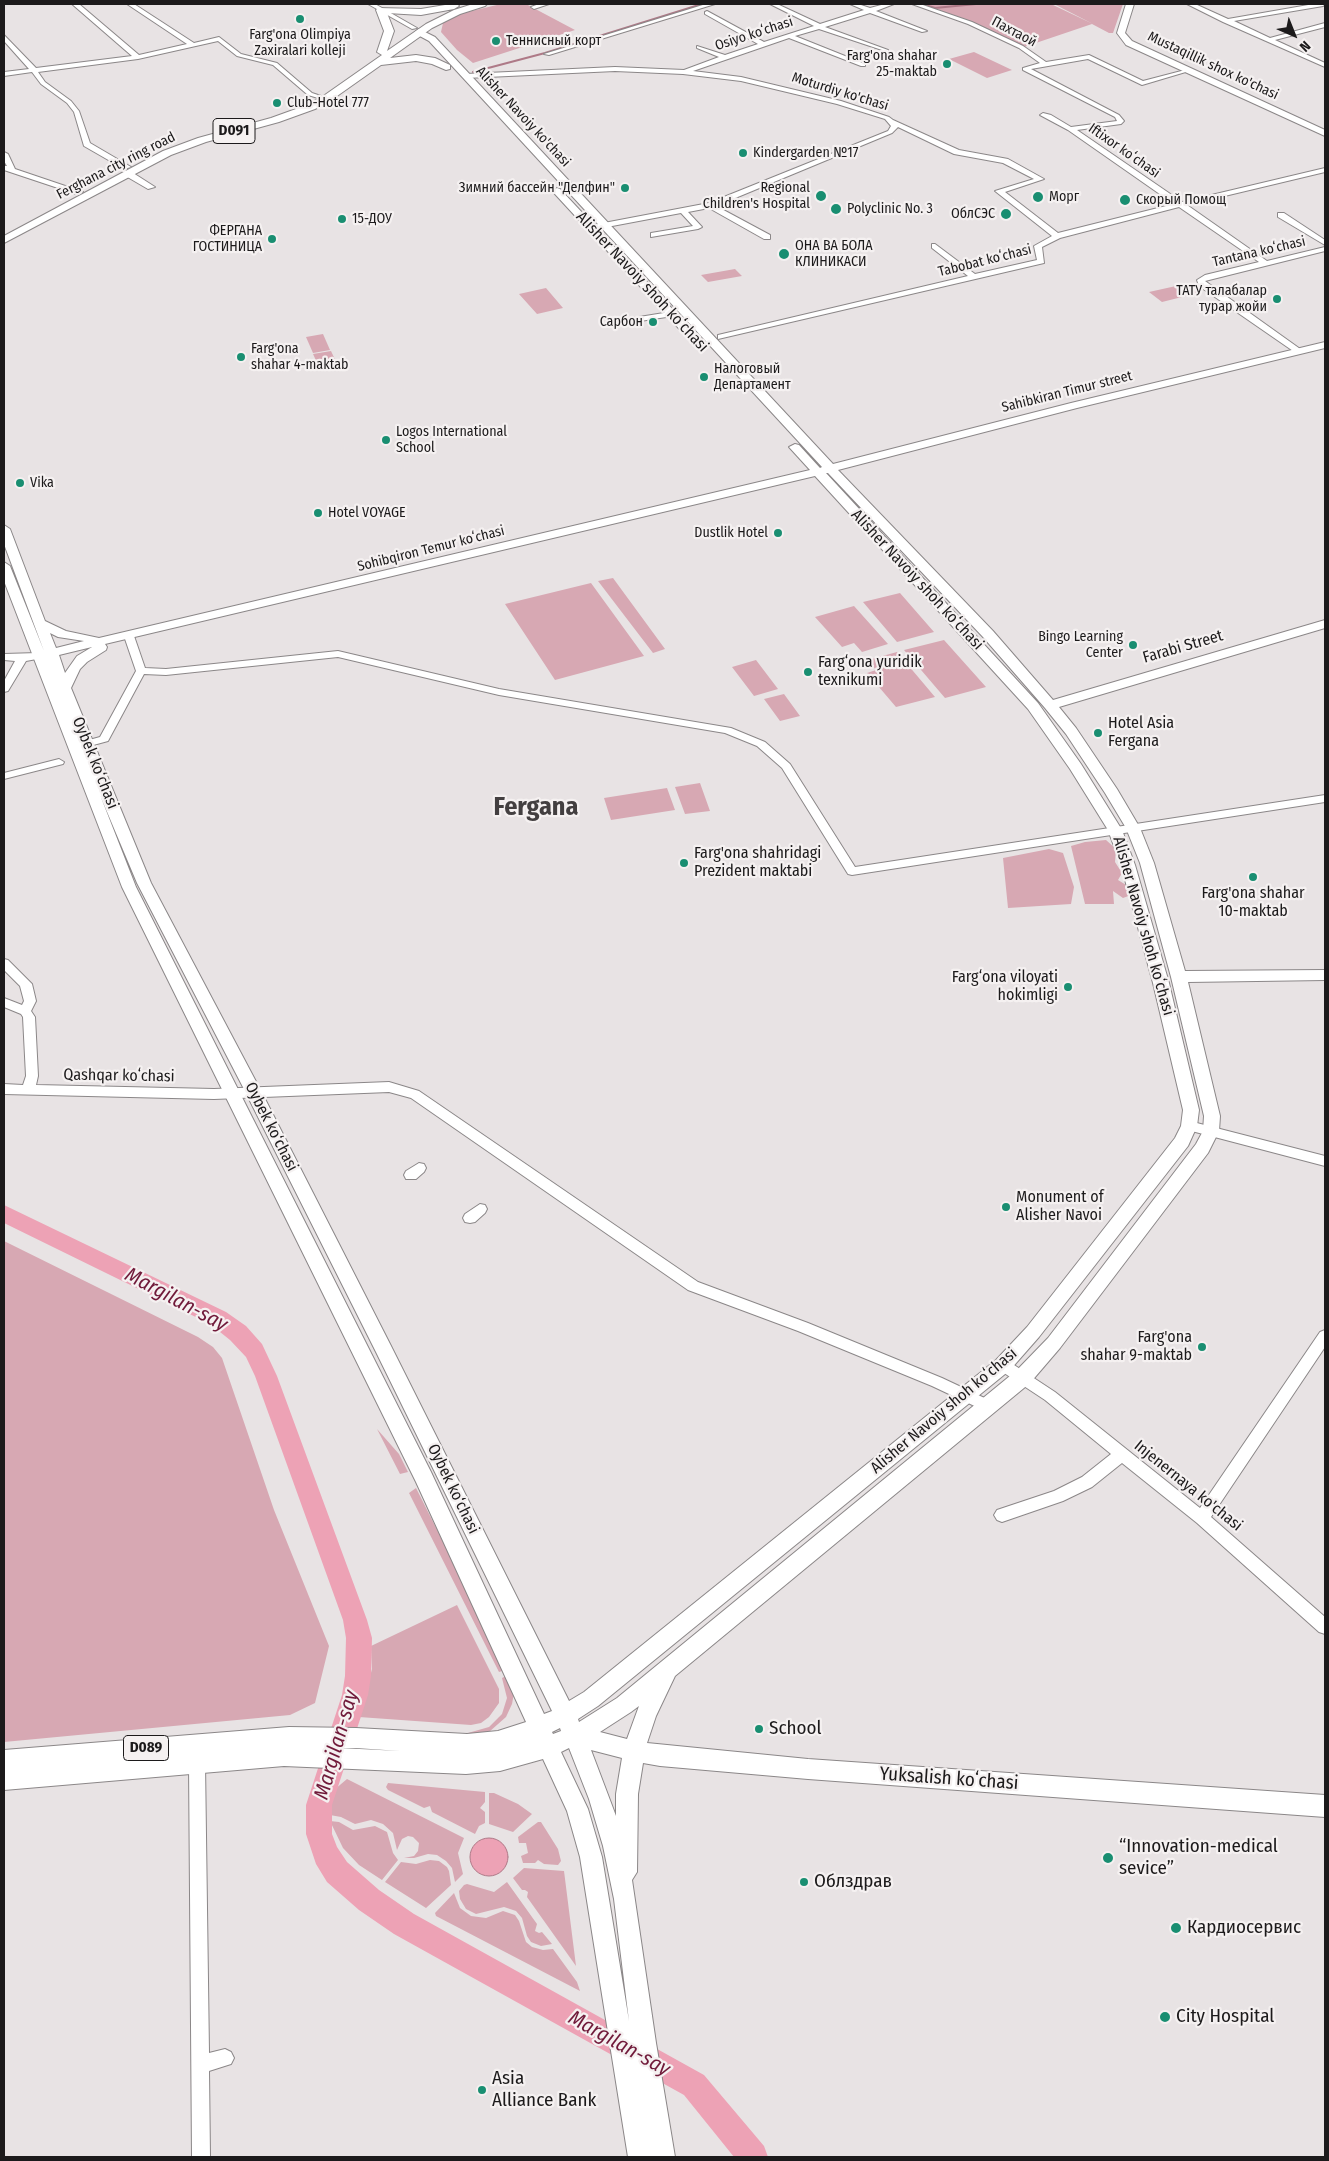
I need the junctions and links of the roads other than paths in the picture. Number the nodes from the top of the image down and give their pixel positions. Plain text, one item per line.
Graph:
1 (75, 4) edge
2 (130, 4) edge
3 (371, 4) edge
4 (465, 4) edge
5 (469, 4) edge
6 (482, 4) edge
7 (546, 4) edge
8 (712, 4) edge
9 (773, 4) edge
10 (852, 4) edge
11 (891, 4) edge
12 (916, 4) edge
13 (1130, 4) edge
14 (1190, 4) edge
15 (1323, 4) edge
16 (534, 7) dead end
17 (380, 10) junction
18 (869, 11) junction
19 (706, 13) dead end
20 (1225, 21) junction
21 (1325, 25) edge
22 (821, 26) junction
23 (416, 30) junction
24 (924, 31) dead end
25 (789, 36) junction
26 (4, 37) edge
27 (1268, 40) junction
28 (763, 44) junction
29 (193, 45) junction
30 (699, 47) dead end
31 (886, 51) dead end
32 (382, 52) junction
33 (138, 57) junction
34 (724, 57) junction
35 (1322, 61) edge
36 (377, 63) junction
37 (1045, 64) junction
38 (863, 65) dead end
39 (1325, 66) edge
40 (446, 67) junction
41 (34, 70) junction
42 (568, 70) junction
43 (1187, 70) junction
44 (683, 72) junction
45 (4, 74) edge
46 (466, 76) junction
47 (318, 96) junction
48 (1043, 115) dead end
49 (893, 122) junction
50 (1070, 129) junction
51 (1325, 133) edge
52 (4, 154) edge
53 (11, 170) edge
54 (127, 170) junction
55 (1325, 170) edge
56 (4, 178) edge
57 (151, 188) dead end
58 (79, 192) junction
59 (1179, 205) junction
60 (711, 206) junction
61 (683, 211) junction
62 (1281, 215) dead end
63 (604, 225) junction
64 (591, 228) junction
65 (4, 233) edge
66 (654, 235) dead end
67 (1057, 236) junction
68 (767, 237) dead end
69 (4, 240) edge
70 (1325, 243) edge
71 (935, 246) dead end
72 (1325, 249) edge
73 (1267, 264) junction
74 (974, 277) junction
75 (670, 314) junction
76 (627, 321) dead end
77 (721, 337) dead end
78 (696, 340) dead end
79 (1325, 345) edge
80 (1299, 351) junction
81 (784, 436) dead end
82 (830, 469) junction
83 (817, 472) junction
84 (4, 529) edge
85 (4, 566) edge
86 (40, 623) junction
87 (1325, 624) edge
88 (124, 638) junction
89 (45, 655) junction
90 (4, 658) edge
91 (22, 658) junction
92 (141, 671) junction
93 (65, 688) junction
94 (4, 689) edge
95 (1050, 704) junction
96 (86, 744) junction
97 (59, 762) dead end
98 (4, 776) edge
99 (1325, 799) edge
100 (1124, 829) junction
101 (4, 963) edge
102 (1325, 975) edge
103 (1180, 982) junction
104 (1325, 985) edge
105 (4, 1002) edge
106 (26, 1011) junction
107 (4, 1089) edge
108 (28, 1090) junction
109 (253, 1091) junction
110 (234, 1093) junction
111 (1189, 1126) junction
112 (1210, 1131) junction
113 (1325, 1161) edge
114 (1325, 1336) edge
115 (1003, 1364) junction
116 (1023, 1377) junction
117 (966, 1396) junction
118 (988, 1406) junction
119 (1122, 1454) junction
120 (1002, 1516) dead end
121 (1202, 1518) junction
122 (1325, 1627) edge
123 (669, 1667) junction
124 (565, 1715) junction
125 (540, 1727) junction
126 (575, 1736) junction
127 (287, 1747) junction
128 (550, 1747) junction
129 (354, 1748) junction
130 (634, 1752) junction
131 (4, 1760) edge
132 (198, 1763) junction
133 (4, 1780) edge
134 (1325, 1806) edge
135 (625, 1899) junction
136 (644, 2043) joint
137 (224, 2058) dead end
138 (200, 2064) junction
139 (653, 2096) joint
140 (201, 2157) edge
141 (640, 2157) edge
142 (662, 2157) edge

1 - 33 street
2 - 29 street
3 - 17 street
4 - 17 highway
5 - 23 highway, Ferghana city ring road / D091
6 - 23 highway, Ferghana city ring road / D091
7 - 16 street
8 - 42 street
9 - 22 street
10 - 18 street
11 - 18 street, Osiyo koʻchasi
12 - 37 street, Пахтаой
13 - 43 main road, Mustaqillik shox ko'chasi
14 - 20 street
15 - 20 street
17 - 23 street
17 - 32 highway
18 - 22 street, Osiyo koʻchasi
18 - 24 street
19 - 28 street
20 - 27 street
21 - 27 street
22 - 25 street, Osiyo koʻchasi
22 - 31 street
23 - 32 highway, Ferghana city ring road / D091
23 - 36 highway, Ferghana city ring road / D091
23 - 40 main road, Alisher Navoiy shoh koʻchasi
23 - 46 main road, Alisher Navoiy ko'chasi
25 - 28 street, Osiyo koʻchasi
25 - 38 street
26 - 41 street
27 - 35 street
28 - 34 street, Osiyo koʻchasi
29 - 33 street
29 - 47 street
30 - 34 street
32 - 47 highway, Ferghana city ring road / D091
33 - 41 street
34 - 44 street, Osiyo koʻchasi
35 - 39 street
36 - 40 highway
36 - 54 highway, Ferghana city ring road / D091
37 - 43 street
37 - 50 street, Iftixor koʻchasi
40 - 64 main road, Alisher Navoiy shoh koʻchasi
41 - 45 street
41 - 54 street
42 - 44 street, Moturdiy ko'chasi
42 - 46 street, Moturdiy ko'chasi
43 - 51 main road, Mustaqillik shox ko'chasi
44 - 49 street, Moturdiy ko'chasi
46 - 63 main road, Alisher Navoiy ko'chasi
47 - 54 highway, Ferghana city ring road / D091
48 - 50 street
49 - 60 street, Moturdiy ko'chasi
49 - 67 street
50 - 59 street, Iftixor koʻchasi
52 - 53 street
53 - 56 street
53 - 58 street
54 - 57 street
54 - 58 highway, Ferghana city ring road / D091
54 - 69 highway, Ferghana city ring road / D091
55 - 59 street, Tabobat koʻchasi
58 - 65 highway, Ferghana city ring road / D091
59 - 67 street, Tabobat koʻchasi
59 - 73 street, Iftixor koʻchasi
60 - 61 street, Moturdiy ko'chasi
60 - 68 street
61 - 63 street, Moturdiy ko'chasi
61 - 66 street
62 - 70 street
63 - 64 street, Moturdiy ko'chasi
63 - 82 main road, Alisher Navoiy shoh koʻchasi
64 - 75 main road, Alisher Navoiy shoh koʻchasi
67 - 74 street, Tabobat koʻchasi
71 - 74 street
72 - 73 street, Tantana koʻchasi
73 - 80 street, Tantana koʻchasi
74 - 77 street, Tabobat koʻchasi
75 - 76 street
75 - 78 main road, Alisher Navoiy shoh koʻchasi
79 - 80 main road, Sahibkiran Timur street
80 - 82 main road, Sahibkiran Timur street
81 - 83 main road, Alisher Navoiy shoh koʻchasi
82 - 83 main road, Sahibkiran Timur street
82 - 95 main road, Alisher Navoiy shoh koʻchasi
83 - 88 main road, Sohibqiron Temur koʻchasi
83 - 100 main road, Alisher Navoiy shoh koʻchasi
84 - 86 main road, Oybek ko‘chasi
85 - 89 main road, Oybek ko‘chasi
86 - 88 main road
86 - 89 main road, Oybek ko‘chasi
87 - 95 main road, Farabi Street
88 - 89 main road, Sohibqiron Temur koʻchasi
88 - 92 street
88 - 93 main road
89 - 91 street
89 - 93 main road, Oybek ko‘chasi
89 - 110 main road, Oybek ko‘chasi
90 - 91 street
91 - 94 street
92 - 96 street
92 - 100 street
93 - 96 main road, Oybek ko‘chasi
95 - 100 main road, Alisher Navoiy shoh koʻchasi
96 - 109 main road, Oybek ko‘chasi
97 - 98 street
99 - 100 street
100 - 103 main road, Alisher Navoiy shoh koʻchasi
100 - 111 main road, Alisher Navoiy shoh koʻchasi
101 - 106 street
102 - 103 main road
103 - 104 main road
103 - 112 main road, Alisher Navoiy shoh koʻchasi
105 - 106 street
106 - 108 street
107 - 108 street, Qashqar koʻchasi
108 - 110 street, Qashqar koʻchasi
109 - 110 street, Qashqar koʻchasi
109 - 117 street, Qashqar koʻchasi
109 - 124 main road, Oybek ko‘chasi
110 - 125 main road, Oybek ko‘chasi
111 - 112 street
111 - 115 main road, Alisher Navoiy shoh koʻchasi
112 - 113 street
112 - 116 main road, Alisher Navoiy shoh koʻchasi
114 - 121 street
115 - 116 street, Injenernaya ko'chasi
115 - 117 main road, Alisher Navoiy shoh koʻchasi
116 - 118 main road, Alisher Navoiy shoh koʻchasi
116 - 119 street, Injenernaya ko'chasi
117 - 118 street, Qashqar koʻchasi
117 - 124 main road, Alisher Navoiy shoh koʻchasi
118 - 123 main road, Alisher Navoiy shoh koʻchasi
119 - 120 street
119 - 121 street, Injenernaya ko'chasi
121 - 122 street, Injenernaya ko'chasi
123 - 126 main road, Alisher Navoiy shoh koʻchasi
123 - 130 main road
124 - 125 main road, D089
124 - 126 main road, Oybek ko‘chasi
125 - 128 main road, Oybek ko‘chasi
125 - 129 main road, D089
126 - 128 main road, Alisher Navoiy shoh koʻchasi
126 - 130 main road, Yuksalish koʻchasi
126 - 135 main road, Oybek ko‘chasi
127 - 129 main road, D089
127 - 131 main road, D089
127 - 132 main road, D089
128 - 129 main road, D089
128 - 141 main road, Oybek ko‘chasi
130 - 134 main road, Yuksalish koʻchasi
130 - 135 main road
132 - 133 main road, D089
132 - 138 street
135 - 136 main road
136 - 139 main road
137 - 138 street
138 - 140 street
139 - 142 main road

